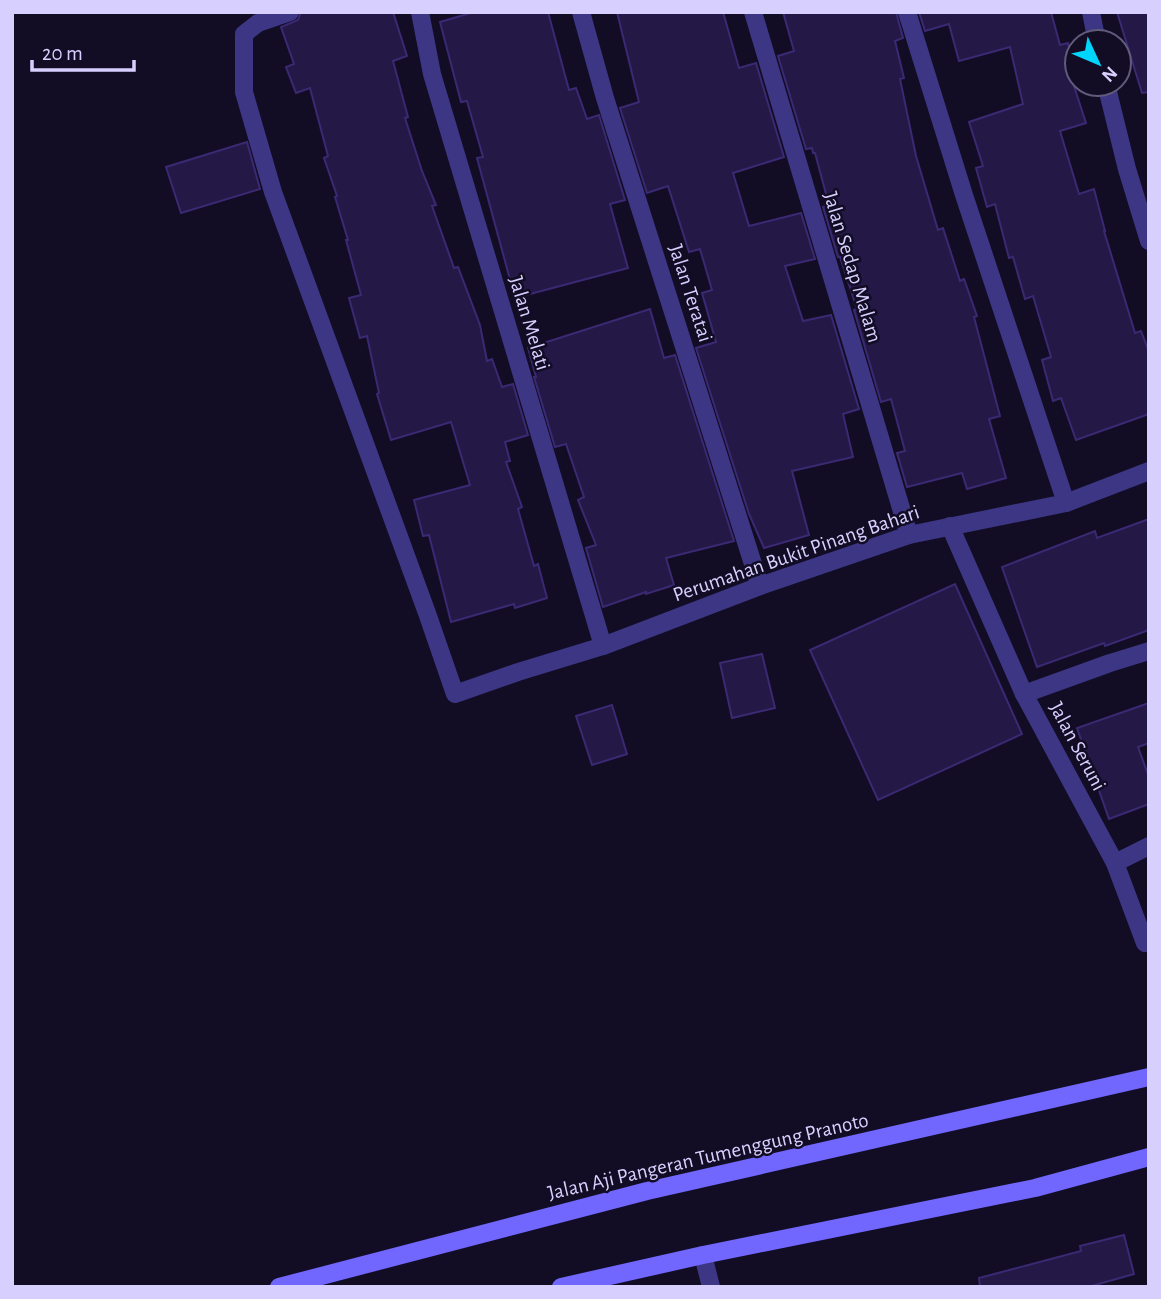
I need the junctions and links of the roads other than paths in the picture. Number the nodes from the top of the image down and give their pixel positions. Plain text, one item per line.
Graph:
1 (290, 12) edge
2 (419, 12) edge
3 (580, 12) edge
4 (753, 12) edge
5 (907, 12) edge
6 (1109, 98) edge
7 (1149, 241) edge
8 (1149, 471) edge
9 (1066, 503) junction
10 (950, 526) junction
11 (909, 535) junction
12 (760, 586) junction
13 (603, 646) junction
14 (1149, 651) edge
15 (1024, 694) junction
16 (1149, 846) edge
17 (1115, 863) junction
18 (1145, 943) dead end
19 (1149, 1077) edge
20 (1149, 1157) edge
21 (703, 1255) junction
22 (279, 1287) edge
23 (561, 1287) edge
24 (711, 1287) edge

1 - 13 street, Perumahan Bukit Pinang Bahari
2 - 13 street, Jalan Melati
3 - 12 street, Jalan Teratai
4 - 11 street, Jalan Sedap Malam
5 - 9 street
6 - 7 street
8 - 9 street, Perumahan Bukit Pinang Bahari
9 - 10 street, Perumahan Bukit Pinang Bahari
10 - 11 street, Perumahan Bukit Pinang Bahari
10 - 15 street
11 - 12 street, Perumahan Bukit Pinang Bahari
12 - 13 street, Perumahan Bukit Pinang Bahari
14 - 15 street, Jalan Seruni
15 - 17 street, Jalan Seruni
16 - 17 street
17 - 18 street, Jalan Seruni
19 - 22 main road, Jalan Aji Pangeran Tumenggung Pranoto
20 - 21 main road
21 - 23 main road
21 - 24 street

